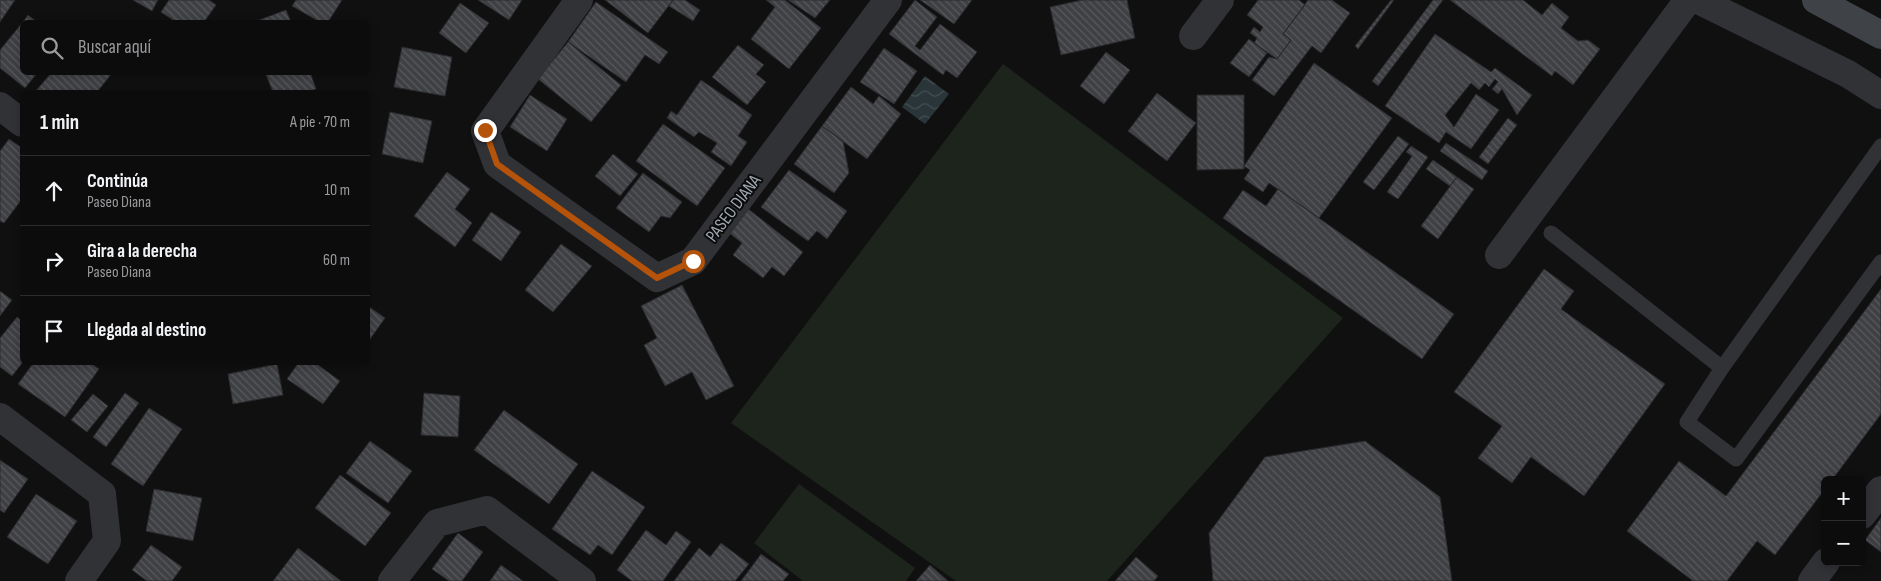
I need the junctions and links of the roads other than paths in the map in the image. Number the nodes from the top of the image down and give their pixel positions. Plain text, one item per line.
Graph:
1 (579, 0) edge
2 (888, 0) edge
3 (1220, 0) edge
4 (1688, 0) edge
5 (1698, 0) edge
6 (1816, 0) edge
7 (1881, 34) edge
8 (1193, 36) dead end
9 (1881, 95) edge
10 (0, 106) edge
11 (20, 121) edge
12 (1881, 146) edge
13 (1551, 233) dead end
14 (1499, 255) dead end
15 (1881, 262) edge
16 (1722, 368) junction
17 (0, 417) edge
18 (1881, 490) edge
19 (1866, 510) edge
20 (1823, 566) edge
21 (79, 581) edge
22 (392, 581) edge
23 (582, 581) edge
24 (1812, 581) edge

1 - 2 street, PASEO DIANA
3 - 8 street
4 - 14 street
5 - 9 street
6 - 7 main road
10 - 11 street
12 - 16 lane
13 - 16 lane
15 - 16 lane
17 - 21 street
18 - 19 street
20 - 24 street
22 - 23 street

